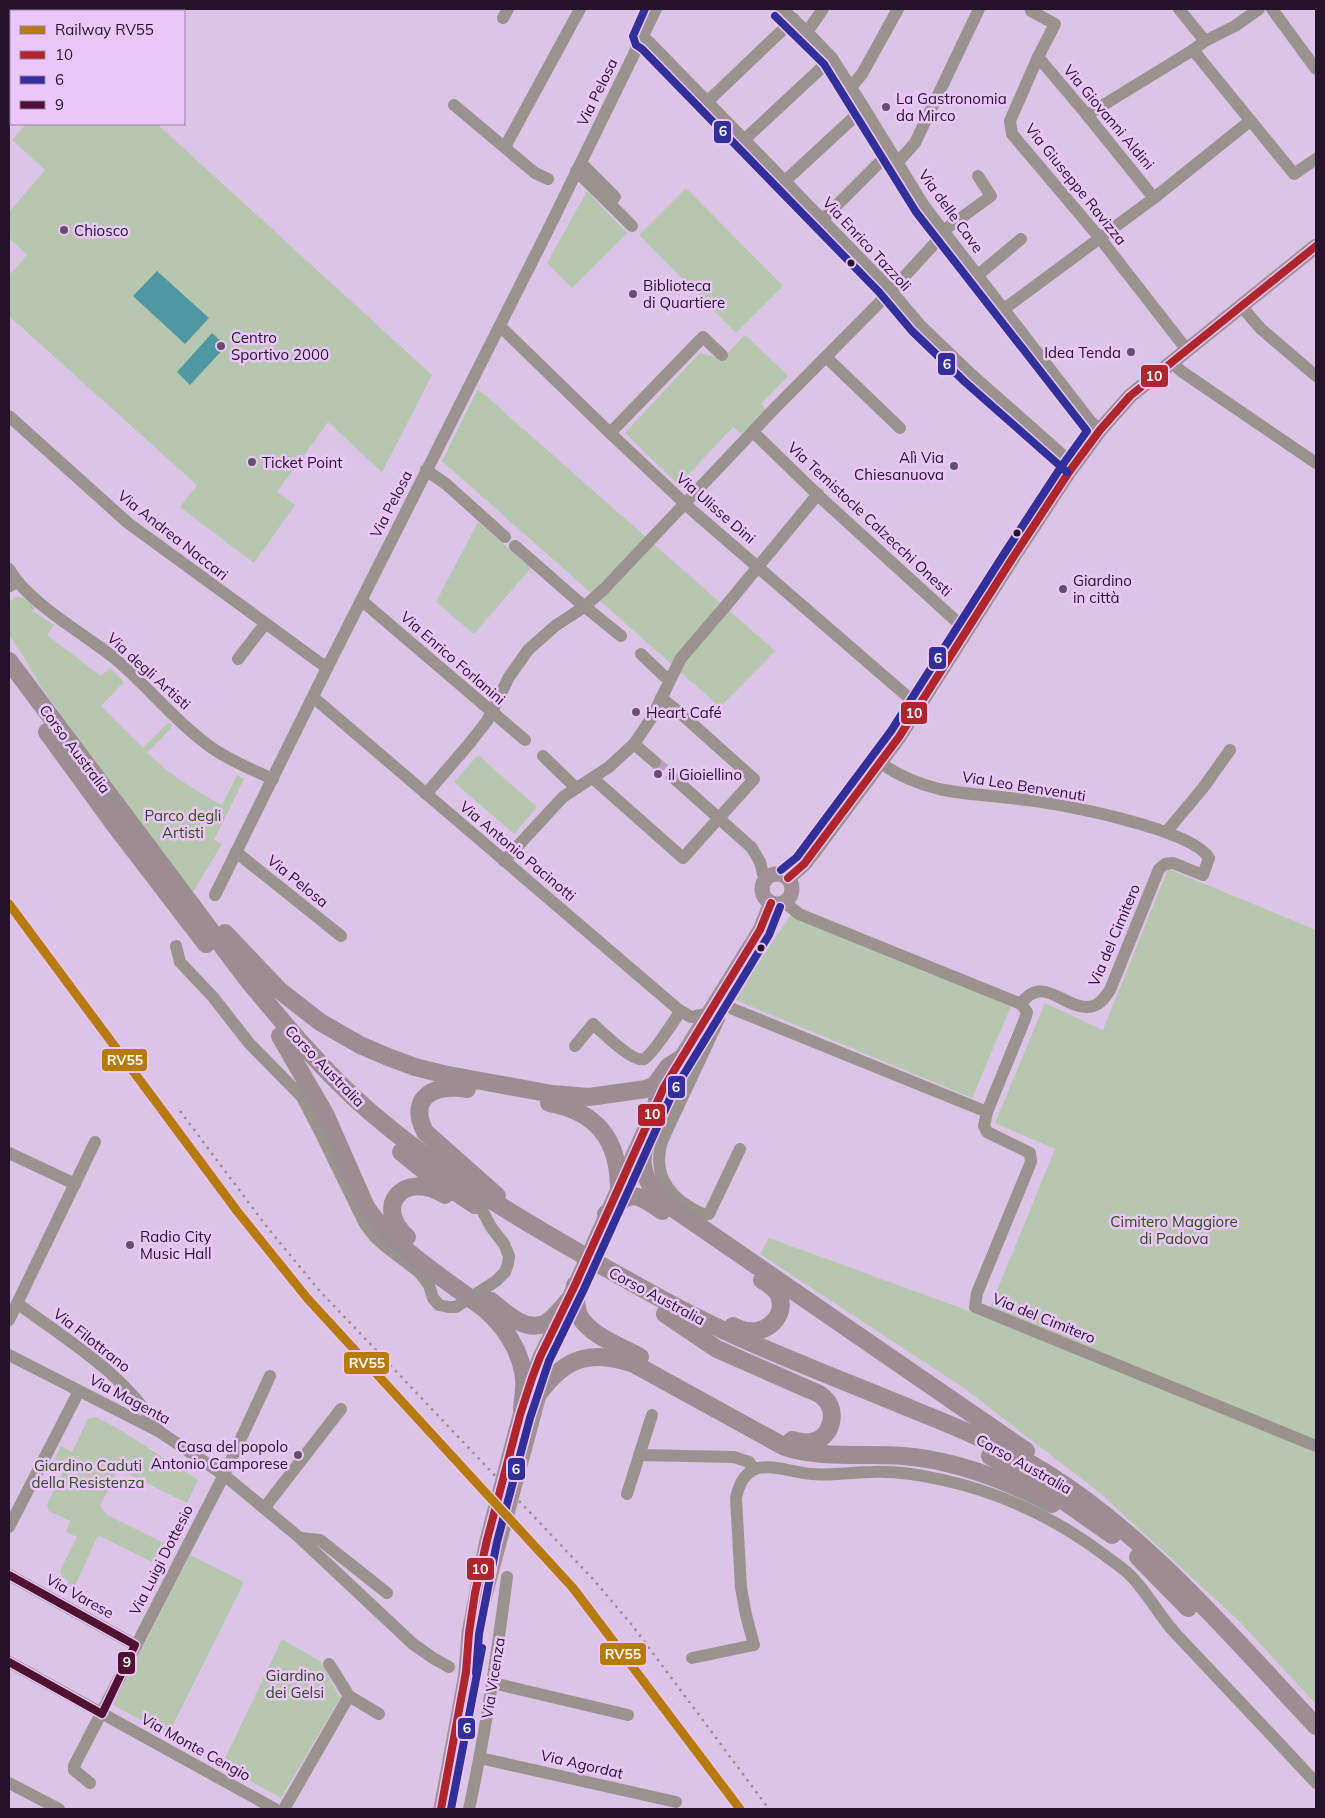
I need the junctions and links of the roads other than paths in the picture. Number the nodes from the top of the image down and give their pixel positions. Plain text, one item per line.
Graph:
1 (580, 9) edge
2 (656, 9) edge
3 (782, 9) edge
4 (823, 9) edge
5 (898, 9) edge
6 (979, 9) edge
7 (1030, 9) edge
8 (1179, 9) edge
9 (1259, 9) edge
10 (1272, 9) edge
11 (794, 19) junction
12 (807, 32) junction
13 (642, 38) junction
14 (1205, 41) junction
15 (1194, 50) junction
16 (1038, 57) junction
17 (832, 58) junction
18 (1316, 69) edge
19 (851, 87) junction
20 (707, 102) junction
21 (454, 105) dead end
22 (864, 108) junction
23 (1087, 115) junction
24 (1250, 121) junction
25 (744, 140) junction
26 (505, 147) junction
27 (894, 157) junction
28 (1316, 159) edge
29 (578, 167) junction
30 (978, 176) dead end
31 (548, 179) dead end
32 (785, 181) junction
33 (1154, 198) junction
34 (822, 220) junction
35 (632, 226) dead end
36 (944, 233) junction
37 (1099, 237) junction
38 (1021, 239) dead end
39 (1316, 246) edge
40 (978, 275) junction
41 (891, 291) junction
42 (1241, 306) junction
43 (1004, 309) junction
44 (498, 327) junction
45 (1186, 350) junction
46 (722, 355) dead end
47 (826, 357) junction
48 (1172, 362) junction
49 (1316, 376) edge
50 (9, 416) edge
51 (900, 428) dead end
52 (1100, 430) junction
53 (753, 432) junction
54 (610, 434) junction
55 (1316, 463) edge
56 (1074, 465) junction
57 (426, 470) junction
58 (819, 496) junction
59 (684, 504) junction
60 (758, 567) junction
61 (9, 569) edge
62 (13, 583) edge
63 (361, 600) junction
64 (584, 607) junction
65 (265, 624) junction
66 (968, 628) junction
67 (621, 636) dead end
68 (641, 654) dead end
69 (238, 659) dead end
70 (9, 661) edge
71 (327, 668) junction
72 (670, 679) junction
73 (9, 680) edge
74 (313, 697) junction
75 (661, 698) junction
76 (920, 704) junction
77 (492, 713) junction
78 (525, 740) dead end
79 (634, 744) junction
80 (1230, 750) dead end
81 (543, 756) dead end
82 (655, 762) tunnel mouth
83 (880, 763) junction
84 (594, 777) junction
85 (273, 779) junction
86 (676, 780) tunnel mouth
87 (576, 788) junction
88 (426, 794) junction
89 (719, 817) junction
90 (1167, 832) junction
91 (236, 852) junction
92 (504, 861) junction
93 (1203, 875) joint
94 (172, 878) junction
95 (776, 878) junction
96 (215, 895) dead end
97 (778, 902) junction
98 (341, 936) dead end
99 (176, 946) dead end
100 (1021, 1004) junction
101 (711, 1008) junction
102 (679, 1010) junction
103 (280, 1036) junction
104 (574, 1046) dead end
105 (680, 1059) junction
106 (658, 1100) junction
107 (987, 1112) junction
108 (95, 1142) dead end
109 (740, 1149) dead end
110 (9, 1153) edge
111 (75, 1184) junction
112 (619, 1187) junction
113 (482, 1210) junction
114 (606, 1214) junction
115 (538, 1229) junction
116 (578, 1279) junction
117 (626, 1280) junction
118 (476, 1296) junction
119 (17, 1303) junction
120 (564, 1309) junction
121 (665, 1314) junction
122 (9, 1320) edge
123 (9, 1355) edge
124 (270, 1376) dead end
125 (79, 1390) junction
126 (540, 1392) junction
127 (341, 1409) dead end
128 (525, 1414) junction
129 (652, 1415) dead end
130 (160, 1432) junction
131 (1316, 1446) edge
132 (639, 1454) junction
133 (754, 1469) junction
134 (224, 1475) junction
135 (627, 1494) dead end
136 (265, 1507) junction
137 (9, 1528) edge
138 (300, 1538) junction
139 (1132, 1544) junction
140 (9, 1575) edge
141 (507, 1576) dead end
142 (387, 1593) dead end
143 (135, 1645) junction
144 (692, 1658) dead end
145 (9, 1662) edge
146 (329, 1664) dead end
147 (449, 1667) dead end
148 (493, 1683) junction
149 (349, 1696) junction
150 (102, 1714) junction
151 (378, 1714) dead end
152 (628, 1715) dead end
153 (1316, 1726) edge
154 (1316, 1740) edge
155 (480, 1758) junction
156 (9, 1782) edge
157 (90, 1783) dead end
158 (1316, 1783) edge
159 (676, 1802) dead end
160 (59, 1809) edge
161 (275, 1809) edge
162 (284, 1809) edge
163 (441, 1809) edge
164 (469, 1809) edge

1 - 26 street
2 - 13 street, Via Pelosa
3 - 11 street, Via delle Cave
4 - 12 street
5 - 19 street
6 - 27 street
7 - 16 street, Via Giuseppe Ravizza
8 - 14 street
9 - 14 street
10 - 18 street
11 - 12 street, Via delle Cave
11 - 20 street
12 - 17 street, Via delle Cave
13 - 20 street, Via Enrico Tazzoli
13 - 29 street, Via Pelosa
14 - 15 street
15 - 23 street
15 - 24 street
16 - 23 street, Via Giovanni Aldini
16 - 37 street, Via Giuseppe Ravizza
17 - 19 street, Via delle Cave
17 - 25 street
19 - 22 street, Via delle Cave
20 - 25 street, Via Enrico Tazzoli
21 - 26 street
22 - 27 street, Via delle Cave
22 - 32 street
23 - 33 street, Via Giovanni Aldini
24 - 28 street
24 - 33 street
25 - 32 street, Via Enrico Tazzoli
26 - 31 street
27 - 34 street
27 - 36 street, Via delle Cave
29 - 35 street
29 - 44 street, Via Pelosa
30 - 36 street
32 - 34 street, Via Enrico Tazzoli
33 - 37 street
34 - 41 street, Via Enrico Tazzoli
36 - 40 street, Via delle Cave
36 - 41 street
37 - 43 street
37 - 45 street, Via Giuseppe Ravizza
38 - 40 street
39 - 42 main road
40 - 43 street, Via delle Cave
41 - 47 street
41 - 56 street, Via Enrico Tazzoli
42 - 45 main road
42 - 49 street
43 - 52 street, Via delle Cave
44 - 54 street, Via Ulisse Dini
44 - 57 street, Via Pelosa
45 - 48 main road
46 - 54 street
47 - 51 street
47 - 53 street
48 - 52 main road
48 - 55 street
50 - 65 street, Via Andrea Naccari
52 - 56 main road
53 - 58 street, Via Temistocle Calzecchi Onesti
53 - 59 street
54 - 59 street, Via Ulisse Dini
56 - 66 main road
57 - 63 street, Via Pelosa
57 - 64 street
58 - 60 street
58 - 66 street, Via Temistocle Calzecchi Onesti
59 - 60 street, Via Ulisse Dini
59 - 64 street
60 - 72 street
60 - 76 street, Via Ulisse Dini
61 - 62 street, Via degli Artisti
62 - 85 street, Via degli Artisti
63 - 71 street, Via Pelosa
63 - 77 street, Via Enrico Forlanini
64 - 67 street
64 - 77 street
65 - 69 street
65 - 71 street, Via Andrea Naccari
66 - 76 main road
68 - 72 street
70 - 94 highway, Corso Australia
71 - 74 street, Via Pelosa
72 - 75 street
73 - 103 highway, Corso Australia
74 - 85 street, Via Pelosa
74 - 88 street, Via Antonio Pacinotti
75 - 79 street
75 - 89 street
76 - 83 main road
77 - 78 street, Via Enrico Forlanini
77 - 88 street
79 - 82 street
79 - 84 street
80 - 90 street
81 - 87 street
83 - 90 street, Via Leo Benvenuti
83 - 95 main road
84 - 87 street
84 - 89 street
85 - 91 street, Via Pelosa
86 - 89 street
87 - 92 street
88 - 92 street, Via Antonio Pacinotti
89 - 95 street
90 - 93 street, Via Leo Benvenuti
91 - 96 street, Via Pelosa
91 - 98 street, Via Pelosa
92 - 102 street, Via Antonio Pacinotti
93 - 100 street, Via del Cimitero
94 - 105 highway
94 - 115 highway, Corso Australia
95 - 97 main road
95 - 97 main road
97 - 100 street
97 - 101 main road
99 - 113 street, Corso Australia
100 - 107 street
101 - 102 street, Via Antonio Pacinotti
101 - 105 main road
101 - 107 street
101 - 109 street
102 - 104 street
103 - 113 highway, Corso Australia
103 - 118 highway
105 - 106 main road
106 - 112 main road
106 - 139 highway
107 - 131 street, Via del Cimitero
108 - 111 street
110 - 111 street
111 - 119 street
112 - 114 main road
112 - 115 highway
113 - 118 highway
113 - 121 highway, Corso Australia
114 - 116 main road
114 - 117 highway
115 - 117 highway, Corso Australia
116 - 120 main road
116 - 121 highway
117 - 139 highway, Corso Australia
118 - 120 highway
118 - 128 highway
119 - 122 street
119 - 130 street, Via Filottrano
120 - 126 main road
120 - 128 main road
121 - 139 highway, Corso Australia
123 - 125 street, Via Magenta
124 - 134 street, Via Luigi Dottesio
125 - 130 street, Via Magenta
125 - 137 street
126 - 128 main road
126 - 139 highway
127 - 136 street
128 - 163 main road, Via Vicenza
129 - 132 street
130 - 134 street, Via Magenta
132 - 133 street
132 - 135 street
133 - 144 street
133 - 158 street
134 - 136 street, Via Magenta
134 - 143 street, Via Luigi Dottesio
136 - 138 street, Via Magenta
138 - 142 street, Via Magenta
138 - 147 street, Via Magenta
139 - 153 highway, Corso Australia
139 - 154 highway, Corso Australia
140 - 143 street, Via Varese
141 - 148 street, Via Vicenza
143 - 150 street, Via Luigi Dottesio
145 - 150 street, Via Monte Cengio
146 - 149 street
148 - 152 street
148 - 155 street, Via Vicenza
149 - 151 street
149 - 162 street
150 - 157 street
150 - 161 street, Via Monte Cengio
155 - 159 street, Via Agordat
155 - 164 street, Via Vicenza
156 - 160 street

